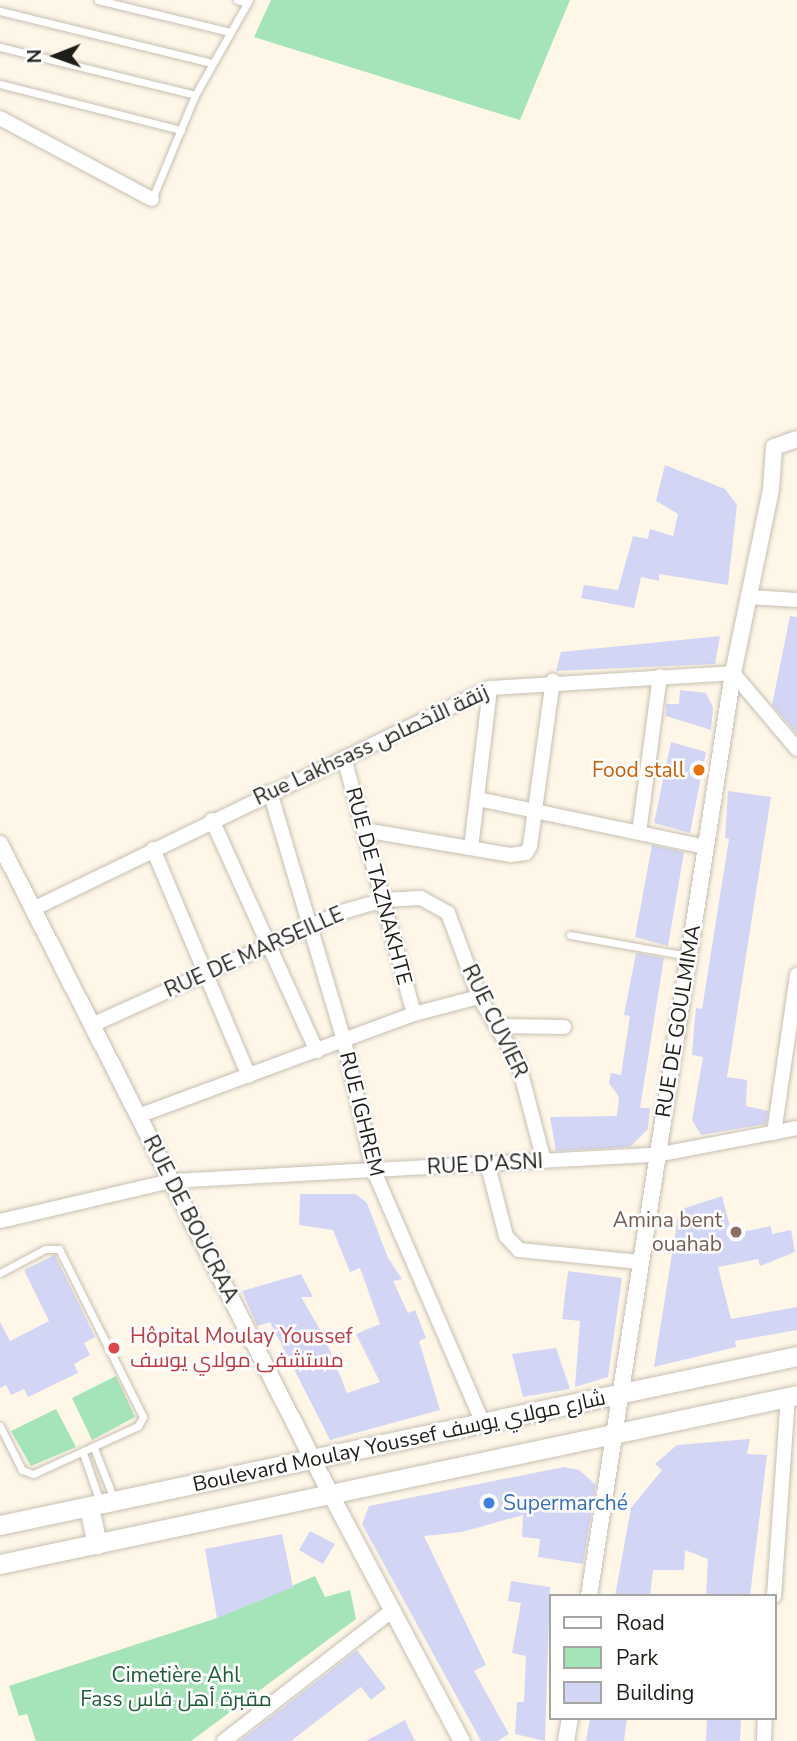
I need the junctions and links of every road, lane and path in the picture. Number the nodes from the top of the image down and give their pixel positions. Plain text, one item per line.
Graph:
1 (98, 0) edge
2 (237, 0) edge
3 (248, 2) edge
4 (0, 10) edge
5 (230, 32) junction
6 (0, 47) edge
7 (211, 63) junction
8 (0, 84) edge
9 (195, 95) junction
10 (0, 118) edge
11 (181, 130) junction
12 (152, 200) joint
13 (797, 439) edge
14 (749, 597) junction
15 (797, 600) edge
16 (733, 673) junction
17 (660, 676) junction
18 (553, 681) junction
19 (490, 688) junction
20 (797, 749) edge
21 (344, 758) junction
22 (270, 792) junction
23 (478, 799) junction
24 (536, 811) junction
25 (212, 820) junction
26 (365, 830) junction
27 (639, 832) junction
28 (0, 844) edge
29 (706, 847) junction
30 (471, 848) junction
31 (153, 849) junction
32 (421, 898) joint
33 (383, 900) junction
34 (33, 909) junction
35 (308, 926) junction
36 (570, 935) dead end
37 (268, 943) junction
38 (688, 956) junction
39 (208, 971) junction
40 (797, 975) edge
41 (479, 997) junction
42 (414, 1014) junction
43 (92, 1025) junction
44 (499, 1026) junction
45 (564, 1027) dead end
46 (344, 1041) junction
47 (317, 1051) junction
48 (249, 1076) junction
49 (138, 1116) junction
50 (797, 1128) edge
51 (774, 1133) junction
52 (656, 1155) junction
53 (544, 1161) junction
54 (488, 1166) junction
55 (373, 1169) junction
56 (171, 1181) junction
57 (0, 1221) edge
58 (640, 1262) junction
59 (0, 1273) edge
60 (797, 1356) edge
61 (622, 1393) junction
62 (793, 1396) edge
63 (484, 1425) junction
64 (0, 1426) edge
65 (615, 1434) junction
66 (94, 1448) junction
67 (83, 1453) junction
68 (314, 1462) junction
69 (331, 1495) junction
70 (102, 1504) junction
71 (0, 1525) edge
72 (97, 1544) junction
73 (0, 1564) edge
74 (589, 1594) edge
75 (774, 1594) edge
76 (393, 1611) junction
77 (569, 1720) edge
78 (765, 1720) edge
79 (224, 1741) edge
80 (463, 1741) edge
81 (566, 1741) edge
82 (764, 1741) edge

1 - 5 lane
2 - 3 lane
3 - 5 lane
4 - 7 lane
5 - 7 lane
6 - 9 lane
7 - 9 lane
8 - 11 lane
9 - 11 lane
10 - 12 street
11 - 12 lane
13 - 14 street, RUE DE GOULMIMA
14 - 15 street
14 - 16 street, RUE DE GOULMIMA
16 - 17 street, Rue Lakhsass زنقة الأخصاص
16 - 20 street
16 - 29 street, RUE DE GOULMIMA
17 - 18 street, Rue Lakhsass زنقة الأخصاص
17 - 27 street
18 - 19 street, Rue Lakhsass زنقة الأخصاص
18 - 24 street
19 - 21 street, Rue Lakhsass زنقة الأخصاص
19 - 23 street
21 - 22 street, Rue Lakhsass زنقة الأخصاص
21 - 26 street, RUE DE TAZNAKHTE
22 - 25 street, Rue Lakhsass زنقة الأخصاص
22 - 35 street, RUE IGHREM
23 - 24 street
23 - 30 street
24 - 27 street
24 - 30 street
25 - 31 street, Rue Lakhsass زنقة الأخصاص
25 - 37 street
26 - 30 street
26 - 33 street, RUE DE TAZNAKHTE
27 - 29 street
28 - 34 street, RUE DE BOUCRAA
29 - 38 street, RUE DE GOULMIMA
31 - 34 street, Rue Lakhsass زنقة الأخصاص
31 - 39 street
32 - 33 street, RUE DE MARSEILLE
32 - 41 street, RUE CUVIER
33 - 35 street, RUE DE MARSEILLE
33 - 42 street, RUE DE TAZNAKHTE
34 - 43 street, RUE DE BOUCRAA
35 - 37 street, RUE DE MARSEILLE
35 - 46 street, RUE IGHREM
36 - 38 lane
37 - 39 street, RUE DE MARSEILLE
37 - 47 street
38 - 52 street, RUE DE GOULMIMA
39 - 43 street, RUE DE MARSEILLE
39 - 48 street
40 - 51 street
41 - 42 street
41 - 44 street, RUE CUVIER
42 - 46 street
43 - 49 street, RUE DE BOUCRAA
44 - 45 street
44 - 53 street, RUE CUVIER
46 - 47 street
46 - 55 street, RUE IGHREM
47 - 48 street
48 - 49 street
49 - 56 street, RUE DE BOUCRAA
50 - 51 street, RUE D'ASNI
51 - 52 street, RUE D'ASNI
52 - 53 street, RUE D'ASNI
52 - 58 street, RUE DE GOULMIMA
53 - 54 street, RUE D'ASNI
54 - 55 street, RUE D'ASNI
54 - 58 street
55 - 56 street, RUE D'ASNI
55 - 63 street, RUE IGHREM
56 - 57 street, RUE D'ASNI
56 - 68 street, RUE DE BOUCRAA
58 - 61 street, RUE DE GOULMIMA
59 - 66 lane
60 - 61 main road, Boulevard Moulay Youssef شارع مولاي يوسف
61 - 63 main road, Boulevard Moulay Youssef شارع مولاي يوسف
61 - 65 street, RUE DE GOULMIMA
62 - 65 main road, Boulevard Moulay Youssef شارع مولاي يوسف
62 - 75 street
63 - 68 main road, Boulevard Moulay Youssef شارع مولاي يوسف
64 - 67 lane
65 - 69 main road, Boulevard Moulay Youssef شارع مولاي يوسف
65 - 74 street, RUE DE GOULMIMA
66 - 67 lane
66 - 70 lane
67 - 70 lane
68 - 69 street, RUE DE BOUCRAA
68 - 70 main road, Boulevard Moulay Youssef شارع مولاي يوسف
69 - 72 main road, Boulevard Moulay Youssef شارع مولاي يوسف
69 - 76 street, RUE DE BOUCRAA
70 - 71 main road, Boulevard Moulay Youssef شارع مولاي يوسف
70 - 72 main road
72 - 73 main road, Boulevard Moulay Youssef شارع مولاي يوسف
76 - 79 street
76 - 80 street, RUE DE BOUCRAA
77 - 81 street
78 - 82 street

